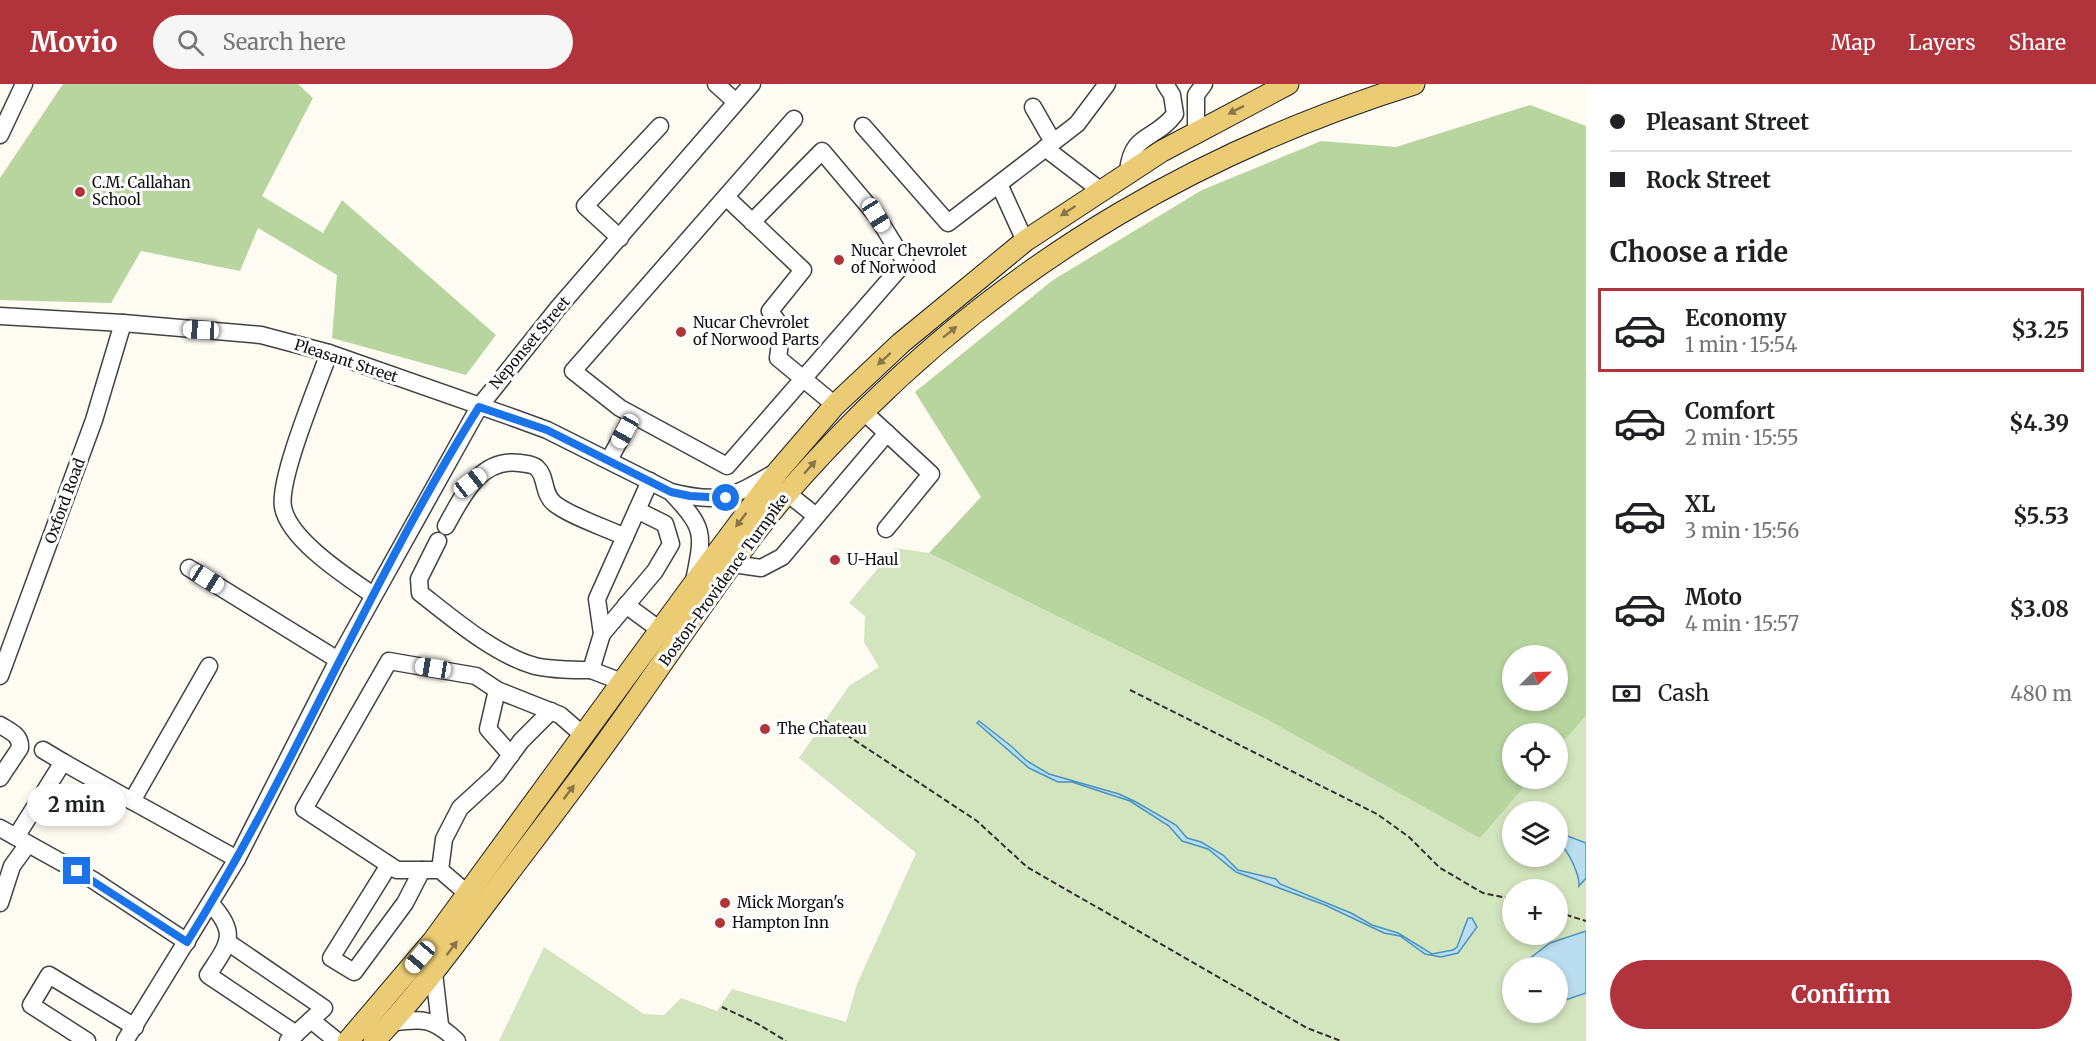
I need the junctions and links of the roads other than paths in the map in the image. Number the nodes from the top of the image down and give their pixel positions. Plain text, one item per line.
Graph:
1 (24, 84) edge
2 (716, 84) edge
3 (752, 84) edge
4 (1107, 84) edge
5 (1165, 84) edge
6 (1204, 84) edge
7 (1288, 84) edge
8 (1414, 84) edge
9 (736, 102) junction
10 (1033, 107) dead end
11 (794, 119) dead end
12 (660, 126) dead end
13 (863, 126) dead end
14 (1196, 131) junction
15 (0, 135) edge
16 (1049, 145) junction
17 (1128, 171) junction
18 (999, 184) junction
19 (1100, 190) junction
20 (726, 197) junction
21 (752, 222) junction
22 (620, 238) junction
23 (1025, 241) junction
24 (0, 316) edge
25 (123, 323) junction
26 (329, 353) junction
27 (802, 378) junction
28 (835, 405) junction
29 (479, 407) junction
30 (864, 412) junction
31 (633, 416) junction
32 (887, 433) junction
33 (609, 460) junction
34 (780, 470) junction
35 (650, 481) junction
36 (671, 492) junction
37 (787, 493) junction
38 (637, 510) junction
39 (816, 516) junction
40 (886, 529) dead end
41 (625, 537) junction
42 (733, 564) junction
43 (189, 568) dead end
44 (693, 585) junction
45 (373, 596) junction
46 (626, 605) junction
47 (660, 630) junction
48 (602, 634) junction
49 (338, 660) junction
50 (210, 666) dead end
51 (591, 670) junction
52 (0, 676) edge
53 (622, 682) junction
54 (497, 690) junction
55 (551, 711) junction
56 (0, 725) edge
57 (583, 735) junction
58 (43, 750) dead end
59 (511, 755) junction
60 (63, 762) junction
61 (0, 778) edge
62 (132, 801) junction
63 (0, 828) edge
64 (22, 840) junction
65 (237, 860) junction
66 (390, 865) junction
67 (422, 870) junction
68 (440, 870) junction
69 (468, 894) junction
70 (0, 903) edge
71 (211, 904) junction
72 (187, 942) junction
73 (228, 944) junction
74 (434, 973) junction
75 (311, 1020) junction
76 (391, 1023) junction
77 (130, 1034) edge
78 (447, 1035) edge
79 (292, 1037) edge
80 (87, 1041) edge
81 (337, 1041) edge
82 (348, 1041) edge
83 (374, 1041) edge

1 - 15 street
2 - 9 street
3 - 9 street, Neponset Street
4 - 16 street
5 - 17 street
6 - 14 street
7 -> 14 main road, Boston-Providence Turnpike
30 -> 8 main road, Boston-Providence Turnpike
9 - 22 street, Neponset Street
10 - 16 street
11 - 20 street
12 - 22 street
13 - 18 street
14 - 17 main road, Boston-Providence Turnpike
16 - 18 street
16 - 19 street
17 - 19 main road, Boston-Providence Turnpike
18 - 23 street
19 -> 23 main road, Boston-Providence Turnpike
20 - 21 street
20 - 31 street
21 - 27 street
21 - 27 street
22 - 29 street, Neponset Street
23 -> 28 main road, Boston-Providence Turnpike
24 - 25 street, Pleasant Street
25 - 26 street, Pleasant Street
25 - 52 street, Oxford Road
26 - 29 street, Pleasant Street
26 - 45 street
27 - 28 street
27 - 31 street
28 - 34 main road, Boston-Providence Turnpike
29 - 33 street, Pleasant Street
29 - 45 street, Neponset Street
30 - 32 street
37 -> 30 main road, Boston-Providence Turnpike
31 - 33 street
32 - 39 street
32 - 40 street
33 - 35 street, Pleasant Street
34 - 36 street, Pleasant Street
34 -> 44 main road, Boston-Providence Turnpike
35 - 36 street, Pleasant Street
35 - 38 street
36 - 44 street, Pleasant Street
37 - 39 street
37 - 42 main road, Boston-Providence Turnpike
38 - 41 street
38 - 46 street
39 - 42 street
41 - 48 street
41 - 51 street
74 -> 42 main road, Boston-Providence Turnpike
43 - 49 street
44 - 47 main road, Boston-Providence Turnpike
45 - 49 street, Neponset Street
46 - 47 street
46 - 48 street
47 - 53 main road, Boston-Providence Turnpike
48 - 51 street
49 - 65 street, Neponset Street
50 - 62 street
51 - 53 street
53 - 57 main road, Boston-Providence Turnpike
54 - 55 street
54 - 59 street
54 - 66 street
55 - 57 street
55 - 59 street
56 - 61 street
57 - 69 main road, Boston-Providence Turnpike
58 - 60 street
59 - 68 street
60 - 62 street
60 - 64 street
62 - 65 street
63 - 64 street
64 - 70 street
64 - 72 street
65 - 71 street, Neponset Street
66 - 67 street
66 - 67 street
67 - 68 street
68 - 69 street
69 - 82 main road, Boston-Providence Turnpike
71 - 72 street, Neponset Street
71 - 73 street
72 - 77 street, Neponset Street
73 - 75 street
73 - 79 street
74 - 76 main road, Boston-Providence Turnpike
74 - 78 street
75 - 79 street
75 - 81 street
76 - 78 street
76 - 83 main road, Boston-Providence Turnpike
77 - 80 street

